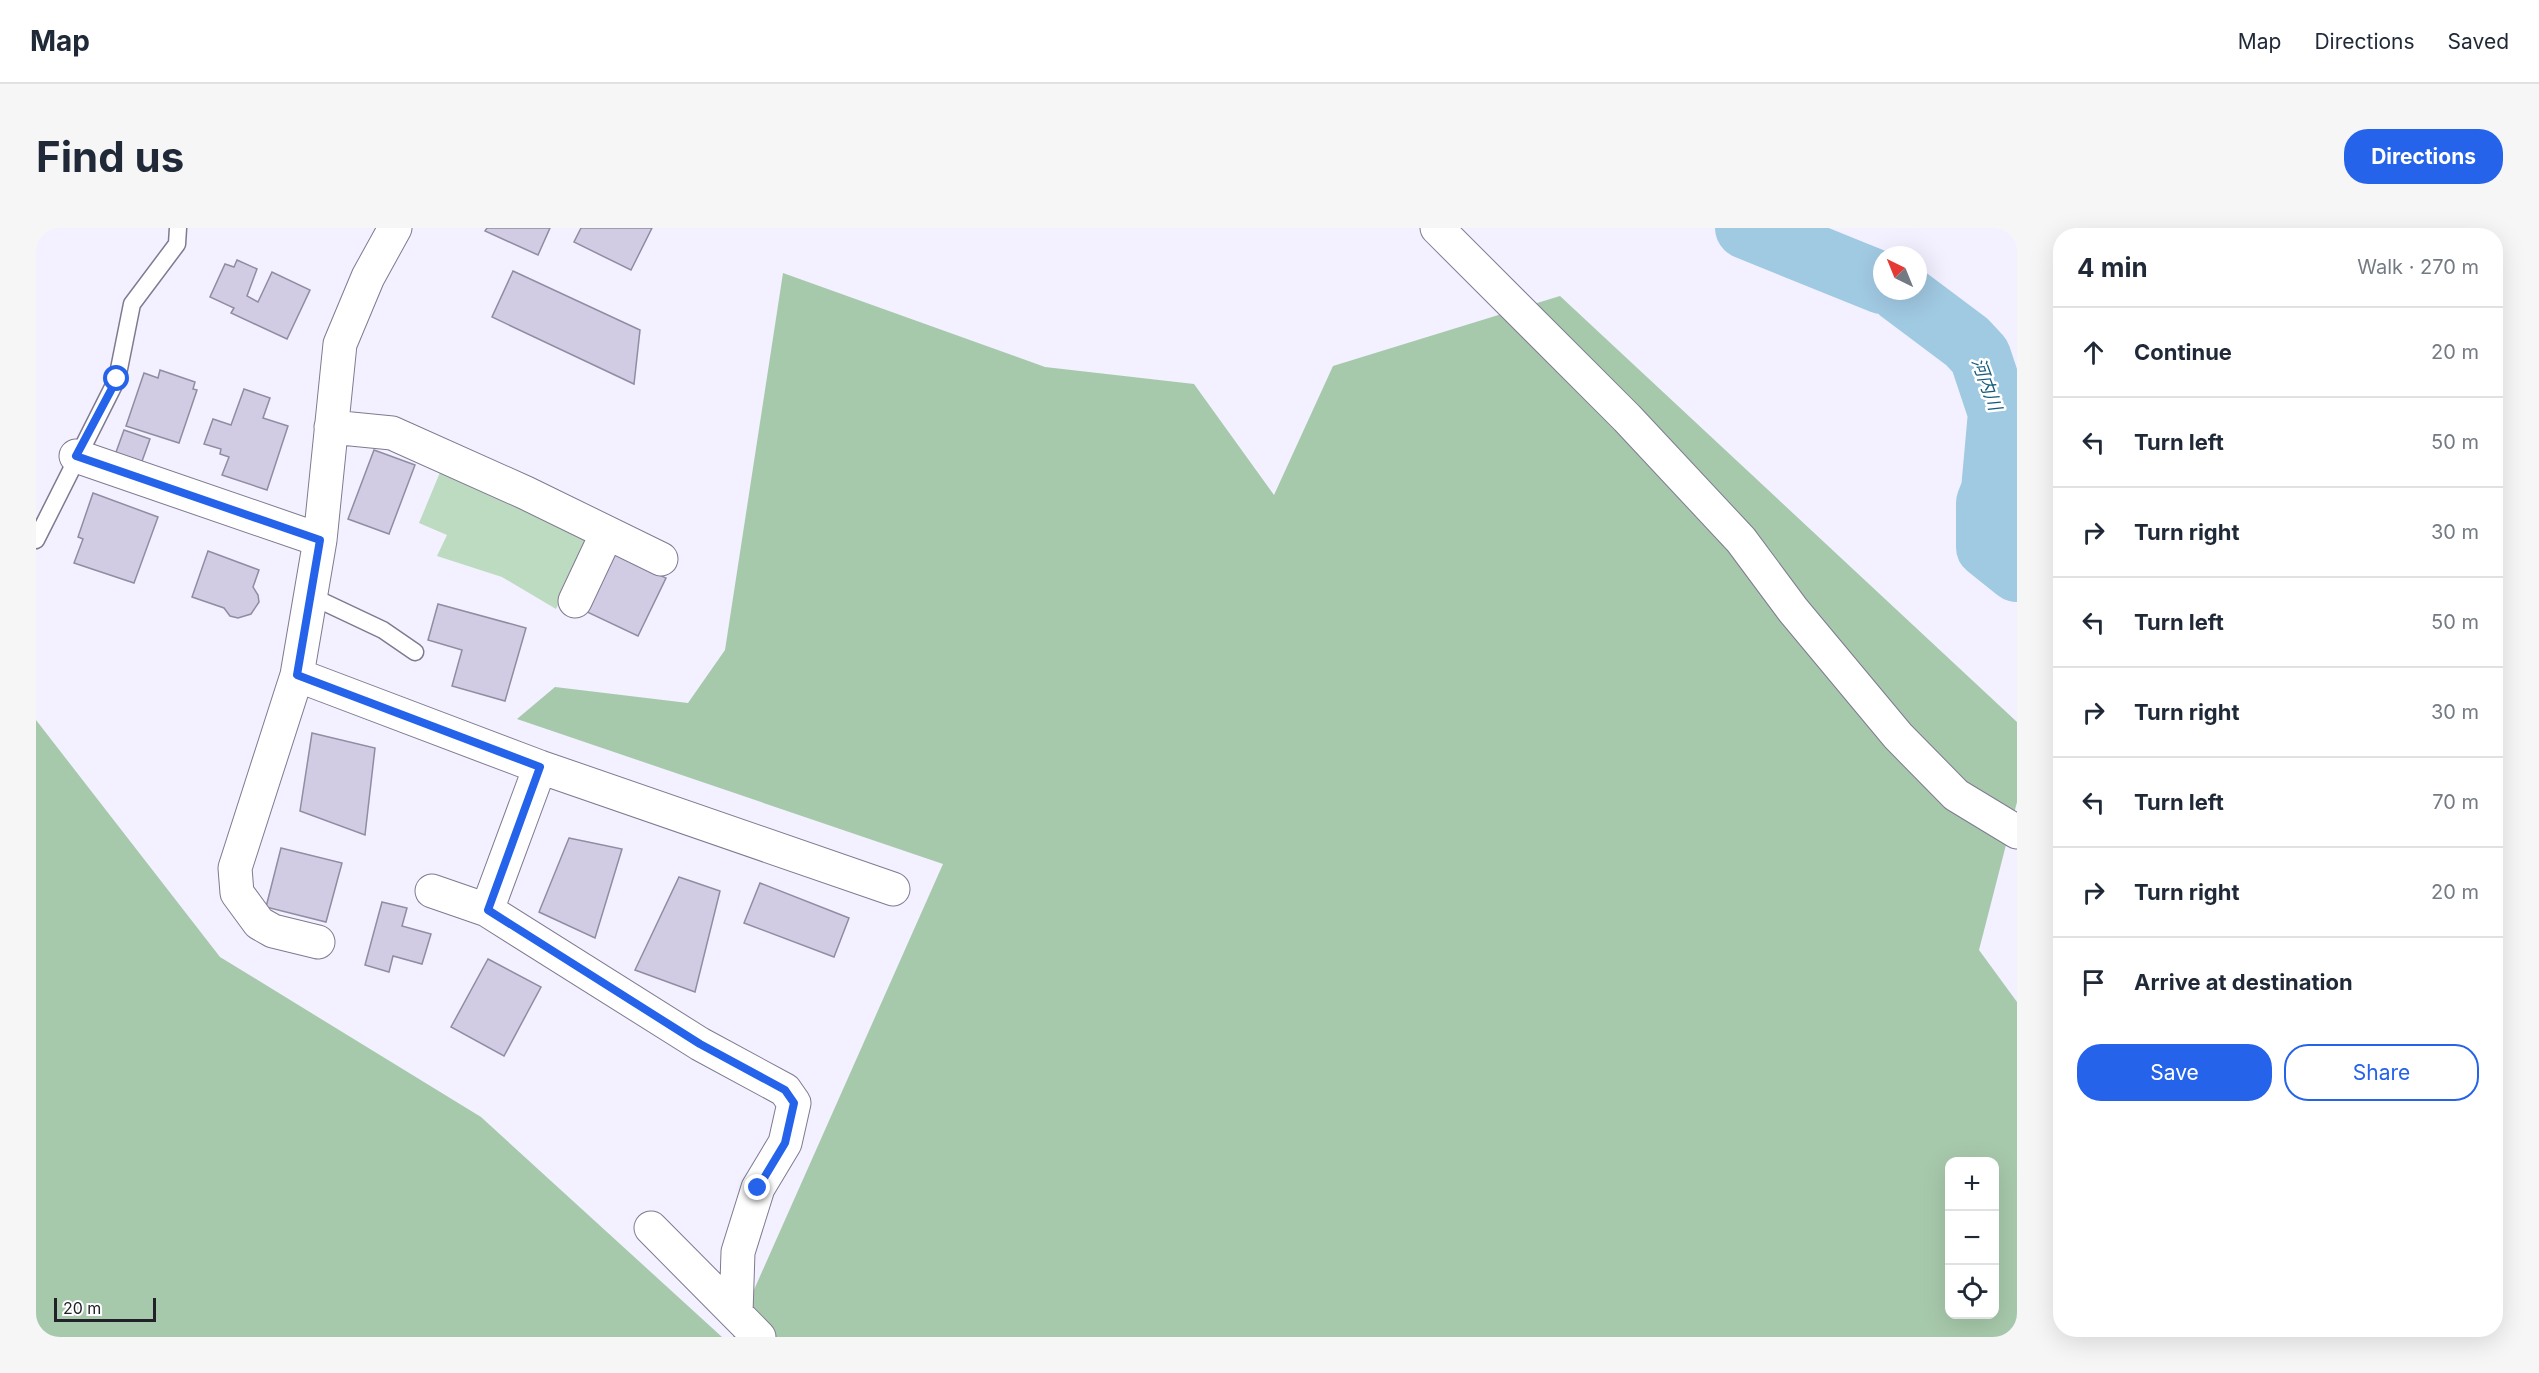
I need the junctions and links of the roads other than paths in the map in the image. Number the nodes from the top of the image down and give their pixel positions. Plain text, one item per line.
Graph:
1 (178, 228) edge
2 (395, 228) edge
3 (1437, 228) edge
4 (331, 427) junction
5 (76, 456) junction
6 (607, 533) junction
7 (36, 540) edge
8 (320, 540) junction
9 (661, 559) dead end
10 (311, 596) junction
11 (575, 601) dead end
12 (415, 652) dead end
13 (297, 675) junction
14 (540, 767) junction
15 (2017, 832) edge
16 (893, 889) dead end
17 (432, 891) dead end
18 (488, 910) junction
19 (318, 942) dead end
20 (651, 1228) dead end
21 (736, 1313) junction
22 (759, 1337) edge

1 - 5 lane
2 - 4 street
3 - 15 street
4 - 6 street
4 - 8 street
5 - 7 lane
5 - 8 street
6 - 9 street
6 - 11 street
8 - 10 street
10 - 12 lane
10 - 13 street
13 - 14 street
13 - 19 street
14 - 16 street
14 - 18 street
17 - 18 street
18 - 21 street
20 - 21 street
21 - 22 street

